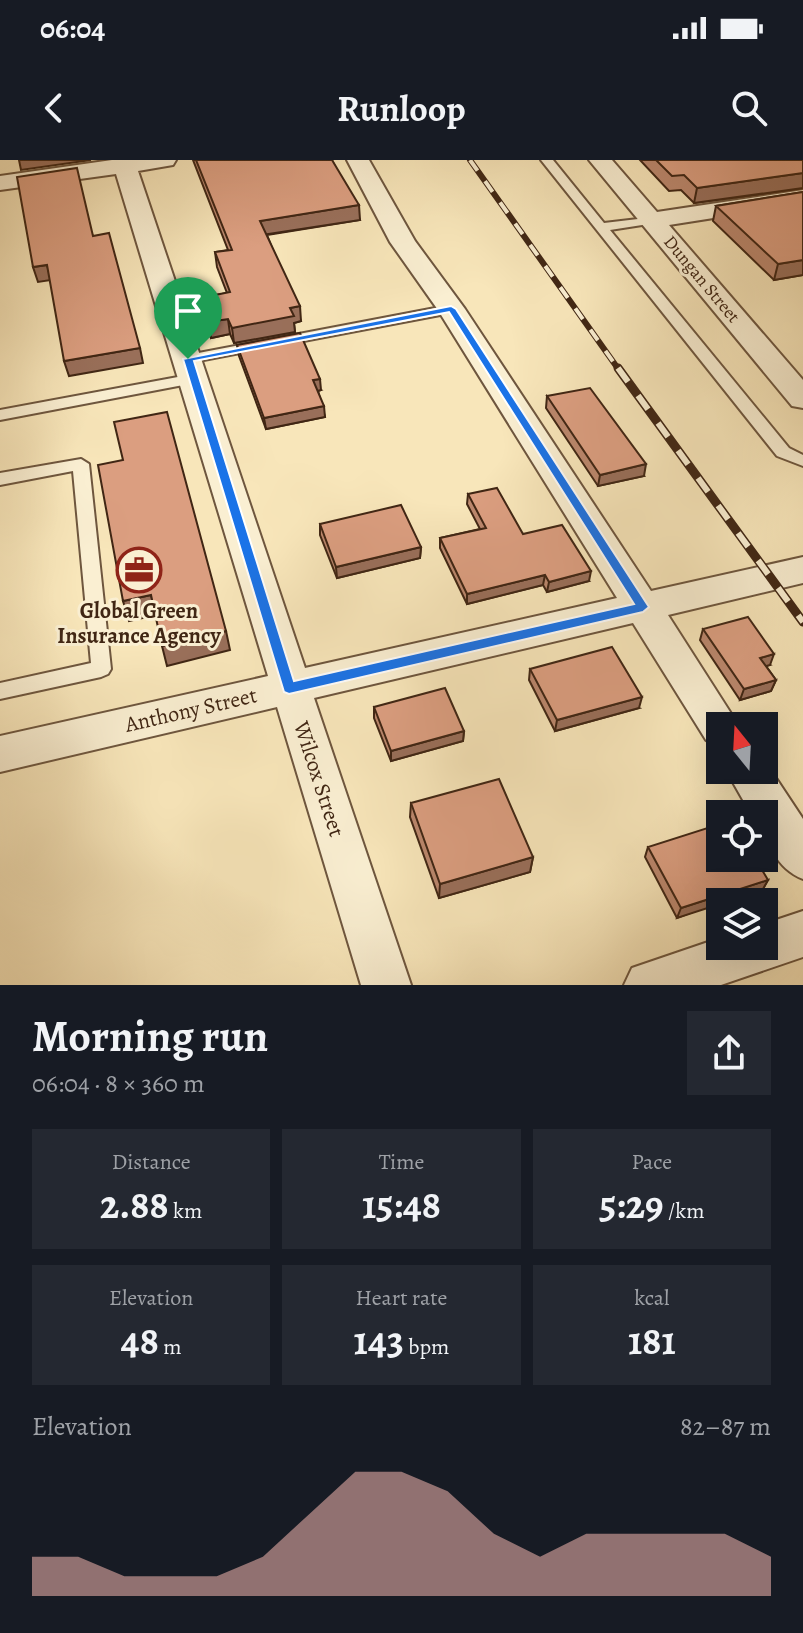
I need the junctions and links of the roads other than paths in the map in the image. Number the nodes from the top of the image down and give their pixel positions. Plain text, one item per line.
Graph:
1 (165, 160) edge
2 (358, 160) edge
3 (547, 160) edge
4 (600, 160) edge
5 (124, 163) edge
6 (58, 168) edge
7 (0, 183) edge
8 (803, 197) edge
9 (651, 220) junction
10 (601, 227) junction
11 (451, 309) junction
12 (191, 369) junction
13 (803, 399) edge
14 (0, 415) edge
15 (803, 461) edge
16 (0, 479) edge
17 (803, 570) edge
18 (643, 607) junction
19 (289, 688) junction
20 (0, 691) edge
21 (710, 712) edge
22 (0, 754) edge
23 (756, 784) edge
24 (803, 858) edge
25 (803, 934) edge
26 (386, 985) edge
27 (649, 985) edge

1 - 5 street
2 - 11 street
3 - 10 lane
4 - 9 street, Dungan Street
5 - 6 street
5 - 12 street, Wilcox Street
6 - 7 street
8 - 9 street
9 - 10 lane
9 - 13 street, Dungan Street
10 - 15 lane
11 - 12 lane
11 - 18 street
12 - 14 lane
12 - 19 street, Wilcox Street
16 - 20 lane
17 - 18 street, Anthony Street
18 - 19 street, Anthony Street
18 - 21 street
19 - 22 street, Anthony Street
19 - 26 street, Wilcox Street
23 - 24 street
25 - 27 street

